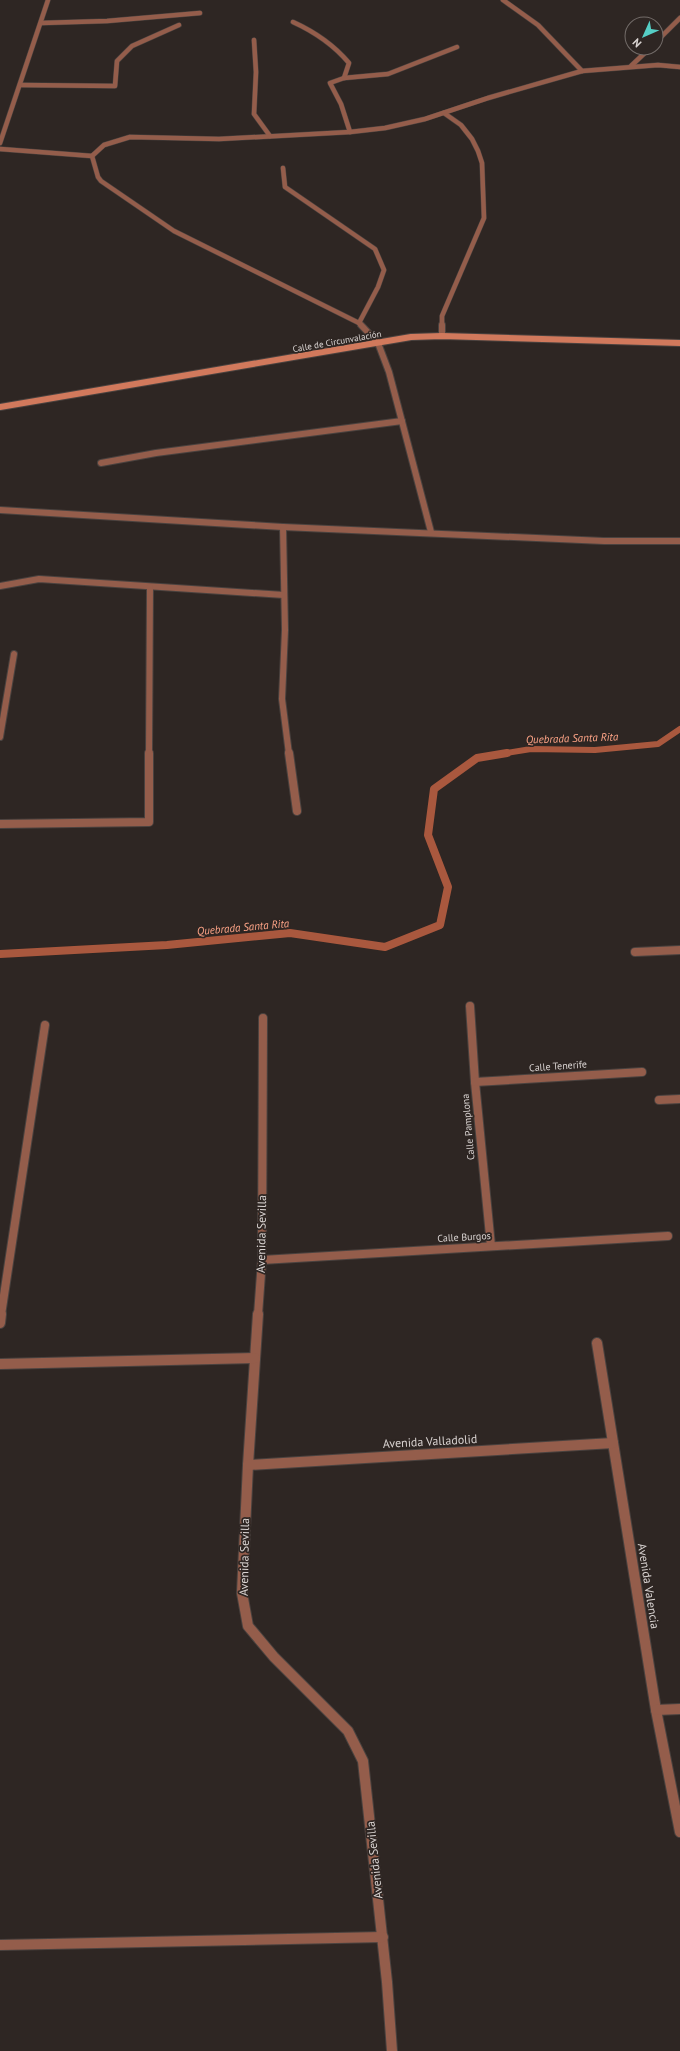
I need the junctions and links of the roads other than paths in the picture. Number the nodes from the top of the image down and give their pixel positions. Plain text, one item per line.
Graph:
1 (48, 0) edge
2 (503, 0) edge
3 (200, 13) dead end
4 (680, 18) edge
5 (293, 22) dead end
6 (41, 23) junction
7 (179, 25) dead end
8 (664, 34) edge
9 (254, 40) dead end
10 (457, 47) dead end
11 (642, 56) edge
12 (631, 66) junction
13 (680, 67) edge
14 (582, 71) junction
15 (344, 78) junction
16 (20, 85) junction
17 (444, 113) junction
18 (350, 132) junction
19 (270, 136) junction
20 (0, 143) edge
21 (0, 149) edge
22 (92, 156) junction
23 (283, 168) dead end
24 (359, 323) junction
25 (442, 336) junction
26 (378, 343) junction
27 (680, 343) edge
28 (0, 407) edge
29 (402, 421) junction
30 (101, 463) dead end
31 (0, 510) edge
32 (282, 527) junction
33 (431, 532) junction
34 (680, 541) edge
35 (0, 586) edge
36 (150, 587) junction
37 (284, 594) junction
38 (14, 654) dead end
39 (0, 737) edge
40 (297, 811) dead end
41 (0, 824) edge
42 (680, 950) edge
43 (635, 952) dead end
44 (470, 1006) dead end
45 (263, 1018) dead end
46 (45, 1025) dead end
47 (642, 1072) dead end
48 (475, 1082) junction
49 (680, 1099) edge
50 (659, 1100) dead end
51 (668, 1236) dead end
52 (491, 1246) junction
53 (262, 1260) junction
54 (0, 1323) edge
55 (598, 1343) dead end
56 (255, 1358) junction
57 (0, 1364) edge
58 (613, 1443) junction
59 (248, 1465) junction
60 (680, 1708) edge
61 (656, 1710) junction
62 (680, 1832) edge
63 (383, 1937) junction
64 (0, 1945) edge
65 (392, 2051) edge

1 - 6 street
2 - 14 street
3 - 6 street
4 - 8 street
5 - 15 street
6 - 16 street
7 - 16 street
9 - 19 street
10 - 15 street
11 - 12 street
12 - 13 street
12 - 14 street
14 - 17 street
15 - 18 street
16 - 20 street
17 - 18 street
17 - 25 street
18 - 19 street
19 - 22 street
21 - 22 street
22 - 24 street
23 - 24 street
24 - 26 street
25 - 26 street, Calle de Circunvalación
25 - 27 street, Calle de Circunvalación
26 - 28 street, Calle de Circunvalación
26 - 29 street
29 - 30 street
29 - 33 street
31 - 32 street
32 - 33 street
32 - 37 street
33 - 34 street
35 - 36 street
36 - 37 street
36 - 41 street
37 - 40 street
38 - 39 street
42 - 43 street
44 - 48 street, Calle Pamplona
45 - 53 street, Avenida Sevilla
46 - 54 street
47 - 48 street, Calle Tenerife
48 - 52 street, Calle Pamplona
49 - 50 street
51 - 52 street, Calle Burgos
52 - 53 street, Calle Burgos
53 - 56 street, Avenida Sevilla
55 - 58 street, Avenida Valencia
56 - 57 street
56 - 59 street, Avenida Sevilla
58 - 59 street, Avenida Valladolid
58 - 61 street, Avenida Valencia
59 - 63 street, Avenida Sevilla
60 - 61 street
61 - 62 street, Avenida Valencia
63 - 64 street
63 - 65 street, Avenida Sevilla

